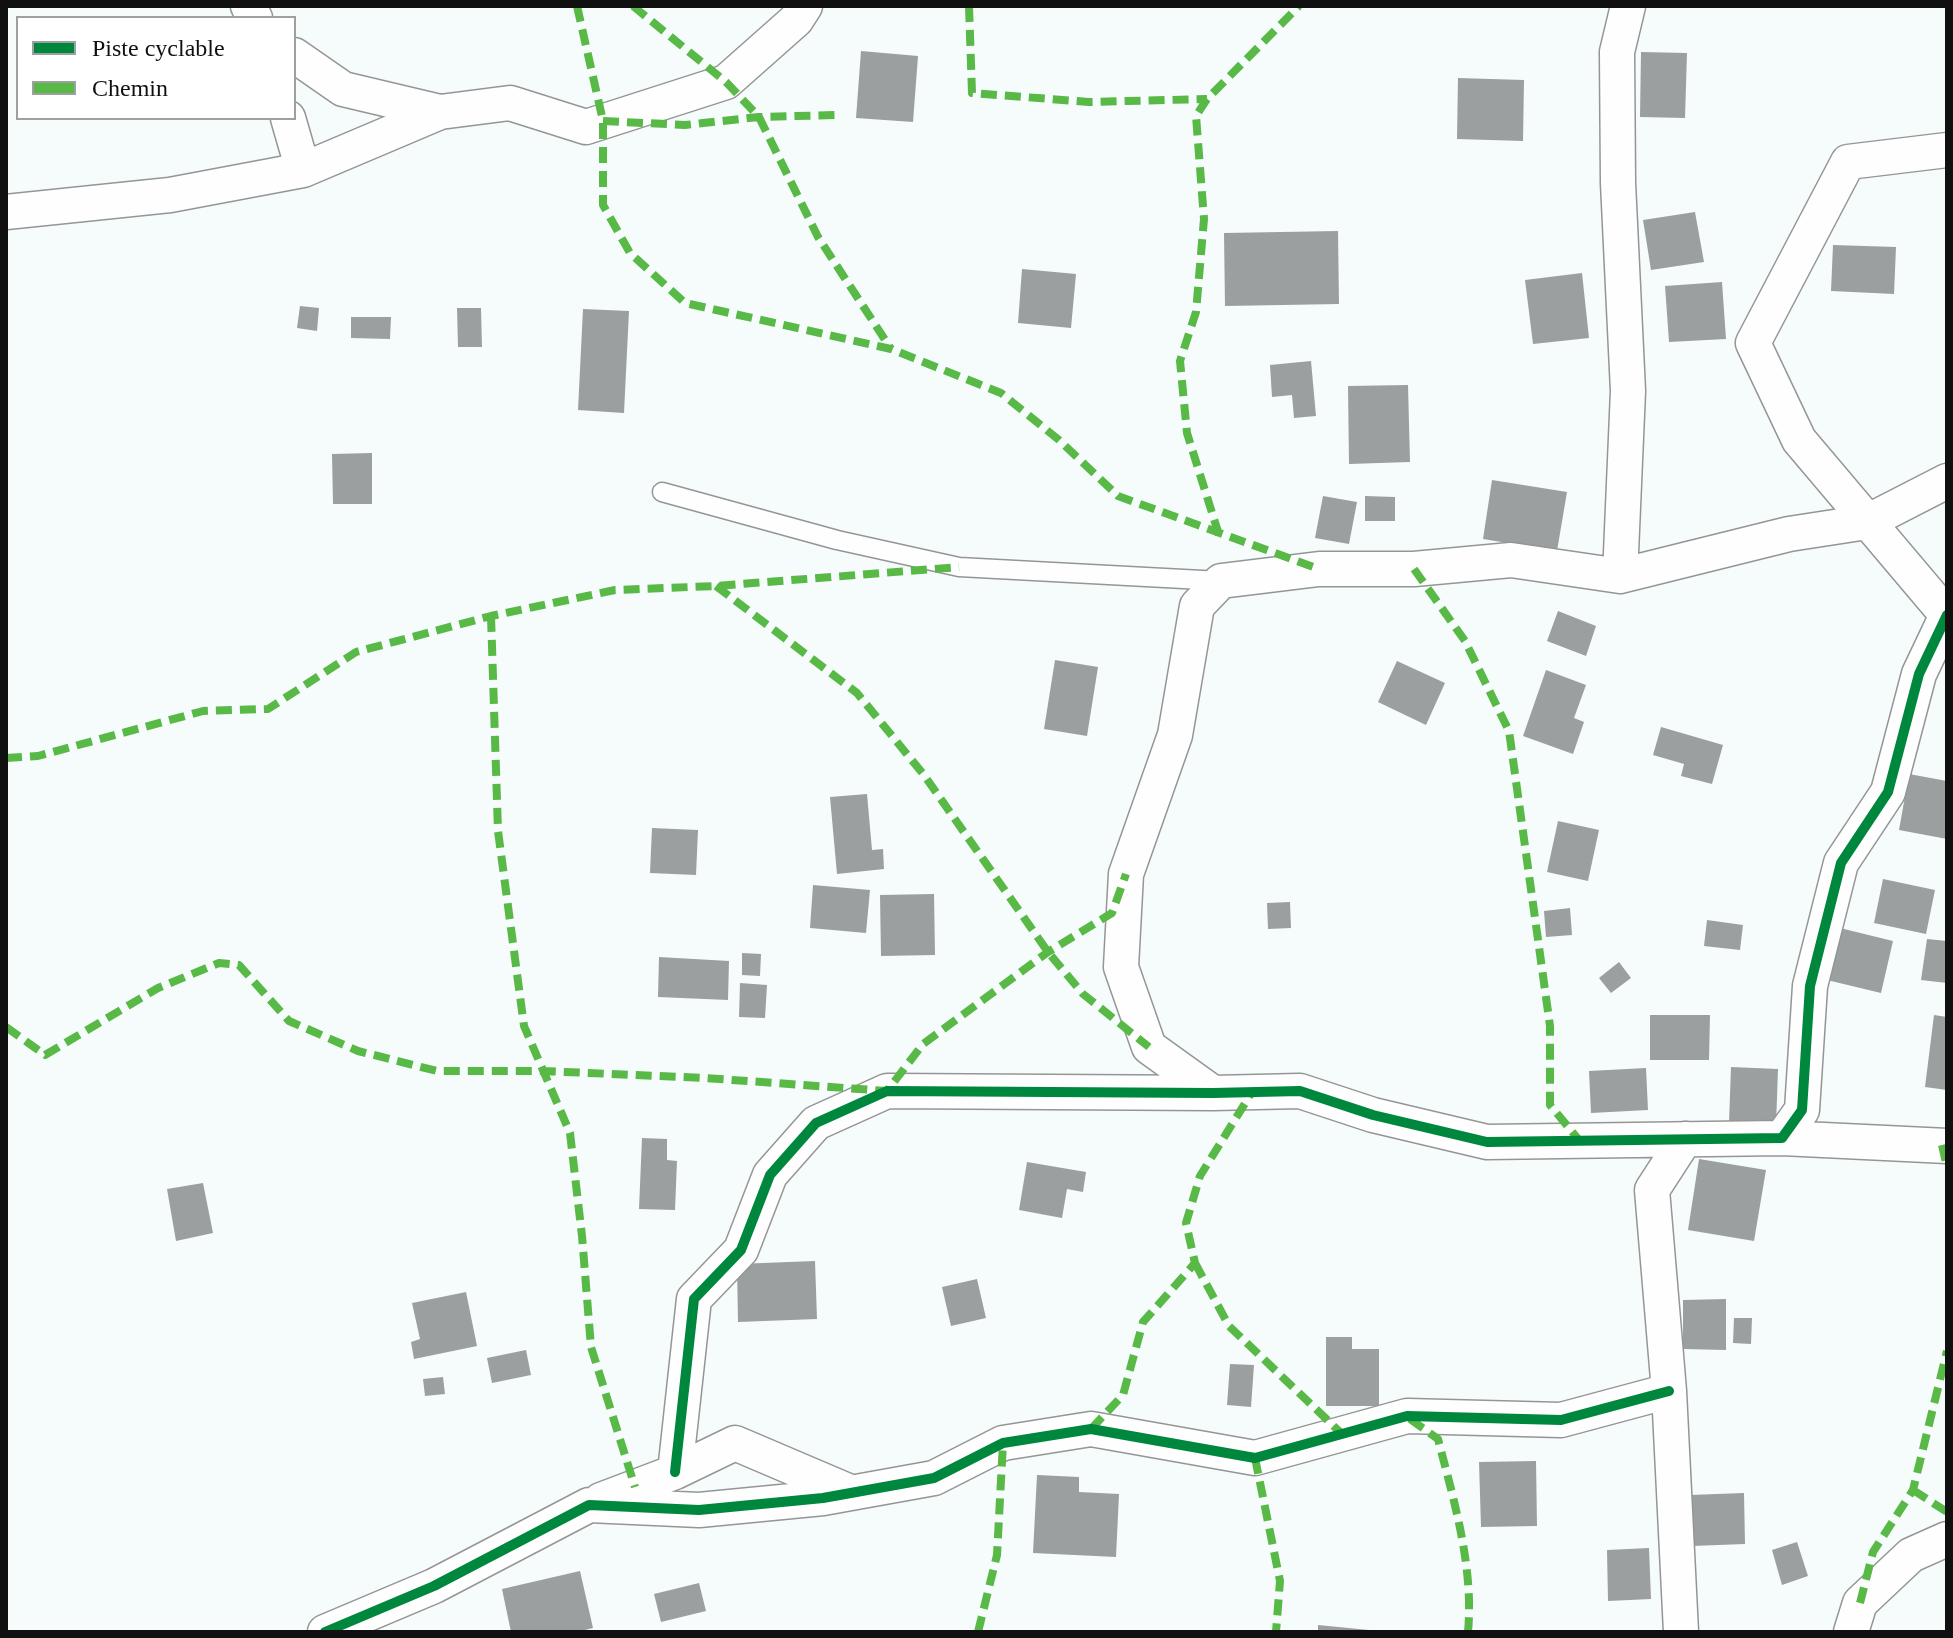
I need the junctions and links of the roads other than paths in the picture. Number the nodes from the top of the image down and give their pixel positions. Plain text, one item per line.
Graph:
1 (805, 6) edge
2 (1628, 6) edge
3 (296, 56) edge
4 (440, 112) junction
5 (289, 120) edge
6 (1947, 150) edge
7 (303, 170) junction
8 (6, 212) edge
9 (1947, 481) edge
10 (662, 492) dead end
11 (1867, 522) junction
12 (1620, 576) junction
13 (1221, 581) junction
14 (1947, 615) edge
15 (1213, 1093) junction
16 (1782, 1138) junction
17 (1685, 1139) junction
18 (1947, 1146) edge
19 (1669, 1391) junction
20 (675, 1472) junction
21 (851, 1492) junction
22 (589, 1505) junction
23 (1947, 1539) edge
24 (342, 1628) edge
25 (1681, 1632) edge
26 (1851, 1632) edge

1 - 4 street
2 - 12 street
3 - 4 street
4 - 7 street
5 - 7 street
6 - 11 street
7 - 8 street
9 - 11 street
10 - 13 lane
11 - 12 street
11 - 14 street
12 - 13 street
13 - 15 street
14 - 16 street
15 - 17 street
15 - 20 street
16 - 17 street
16 - 18 street
17 - 19 street
19 - 21 street
19 - 25 street
20 - 21 street
20 - 22 street
21 - 22 street
22 - 24 street
23 - 26 street

